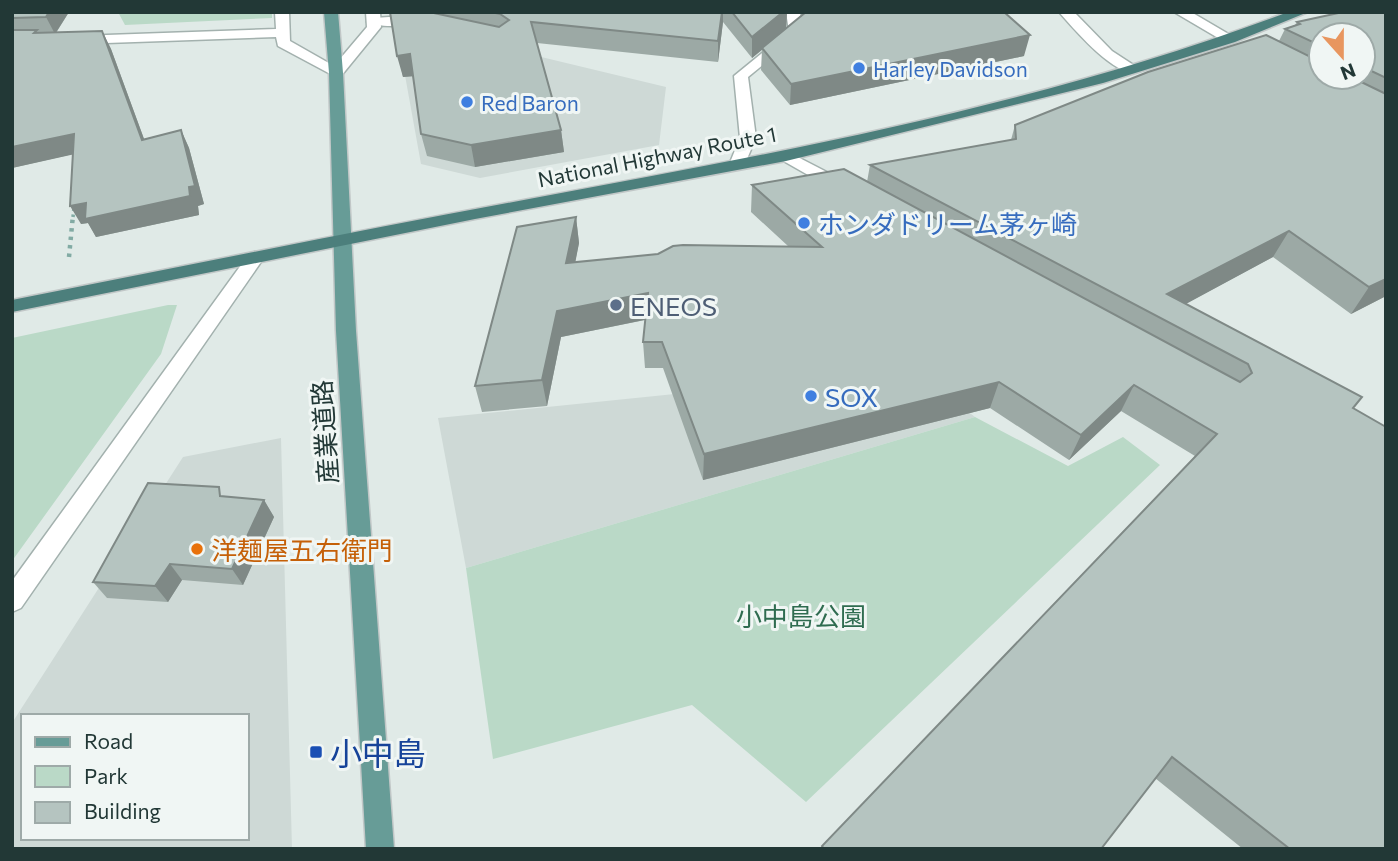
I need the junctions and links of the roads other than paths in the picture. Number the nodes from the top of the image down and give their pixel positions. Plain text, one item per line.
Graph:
1 (282, 12) edge
2 (331, 12) edge
3 (793, 12) edge
4 (1066, 12) edge
5 (1181, 12) edge
6 (1301, 12) edge
7 (373, 17) edge
8 (429, 25) edge
9 (282, 33) junction
10 (1230, 39) junction
11 (65, 40) edge
12 (1254, 51) edge
13 (1130, 69) junction
14 (336, 73) junction
15 (786, 156) junction
16 (737, 166) junction
17 (863, 198) edge
18 (342, 240) junction
19 (255, 258) junction
20 (12, 306) edge
21 (12, 601) edge
22 (380, 849) edge

1 - 9 street
2 - 14 main road, 産業道路
3 - 16 street
4 - 13 street
5 - 10 street
6 - 10 highway, National Highway Route 1
7 - 8 street
7 - 14 street
9 - 11 street
9 - 14 street
10 - 12 street
10 - 13 highway, National Highway Route 1
13 - 15 highway, National Highway Route 1
14 - 18 main road, 産業道路
15 - 16 highway, National Highway Route 1
15 - 17 street
16 - 18 highway, National Highway Route 1
18 - 19 highway, National Highway Route 1
18 - 22 main road, 産業道路
19 - 20 highway, National Highway Route 1
19 - 21 street

